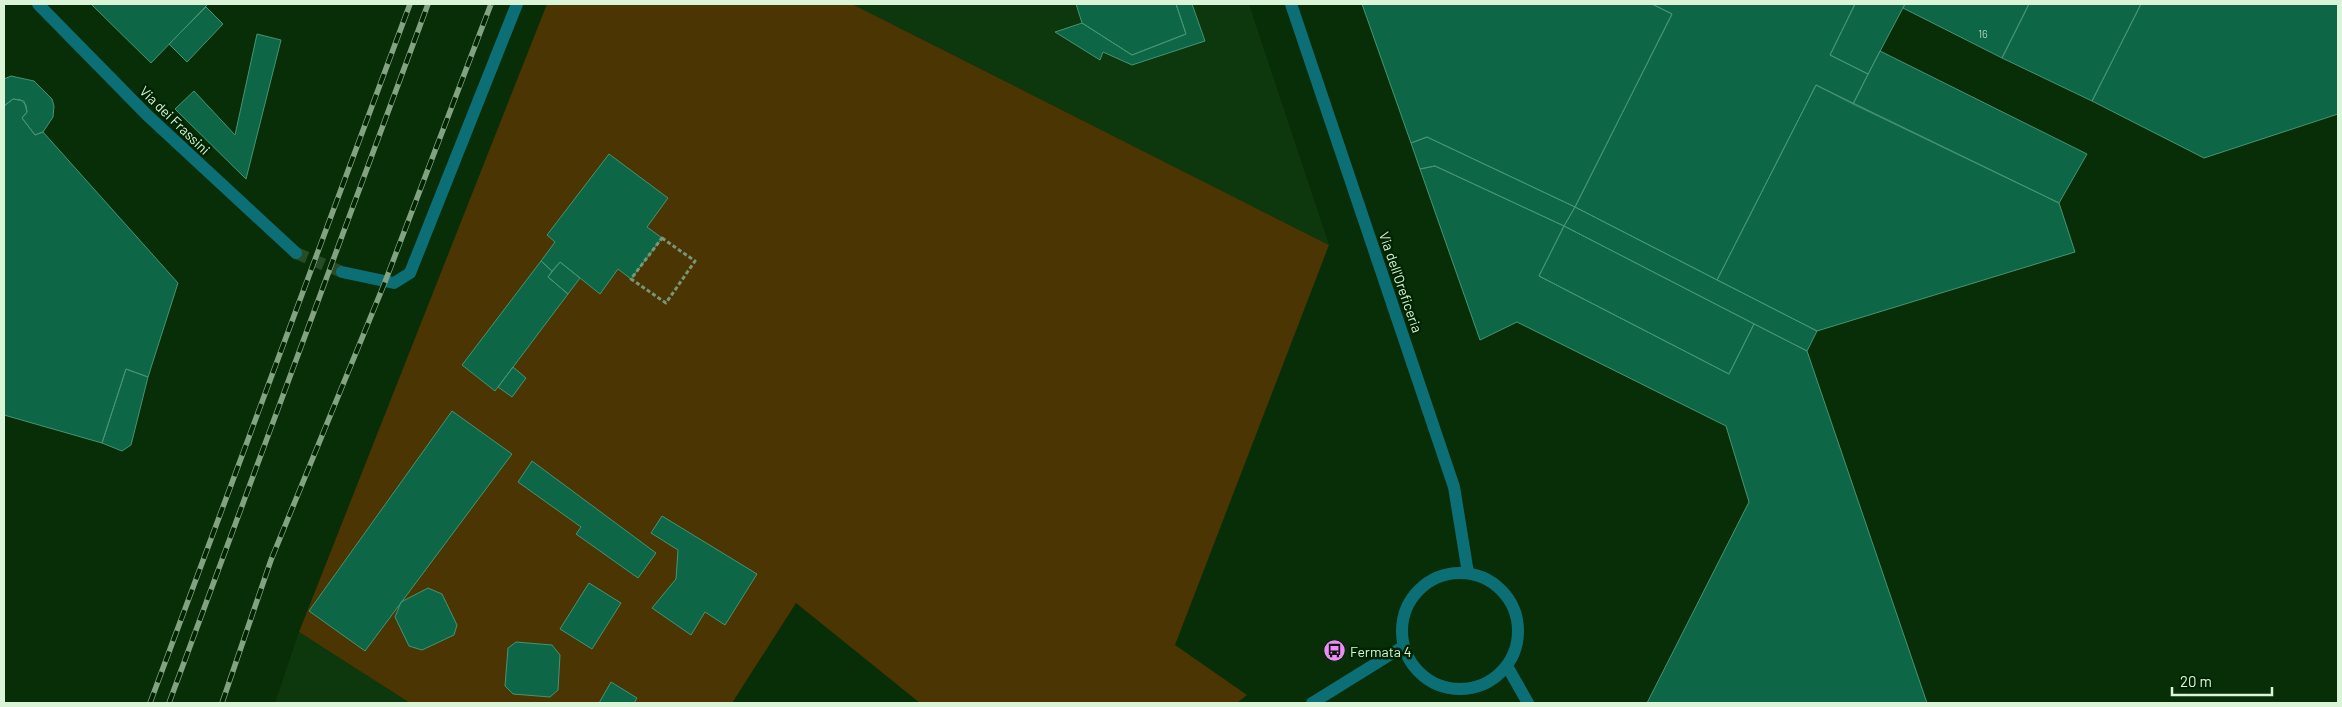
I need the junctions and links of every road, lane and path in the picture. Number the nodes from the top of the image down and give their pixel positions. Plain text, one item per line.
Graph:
1 (38, 4) edge
2 (517, 4) edge
3 (1291, 4) edge
4 (296, 253) tunnel mouth
5 (342, 272) tunnel mouth
6 (666, 303) joint
7 (1468, 573) junction
8 (1404, 646) junction
9 (1507, 666) junction
10 (1312, 703) edge
11 (1528, 703) edge

1 - 4 street, Via dei Frassini
2 - 5 street
3 - 7 street, Via dell'Oreficeria
6 - 6 path
7 - 8 street
7 - 9 street
8 - 9 street
8 - 10 street
9 - 11 street

